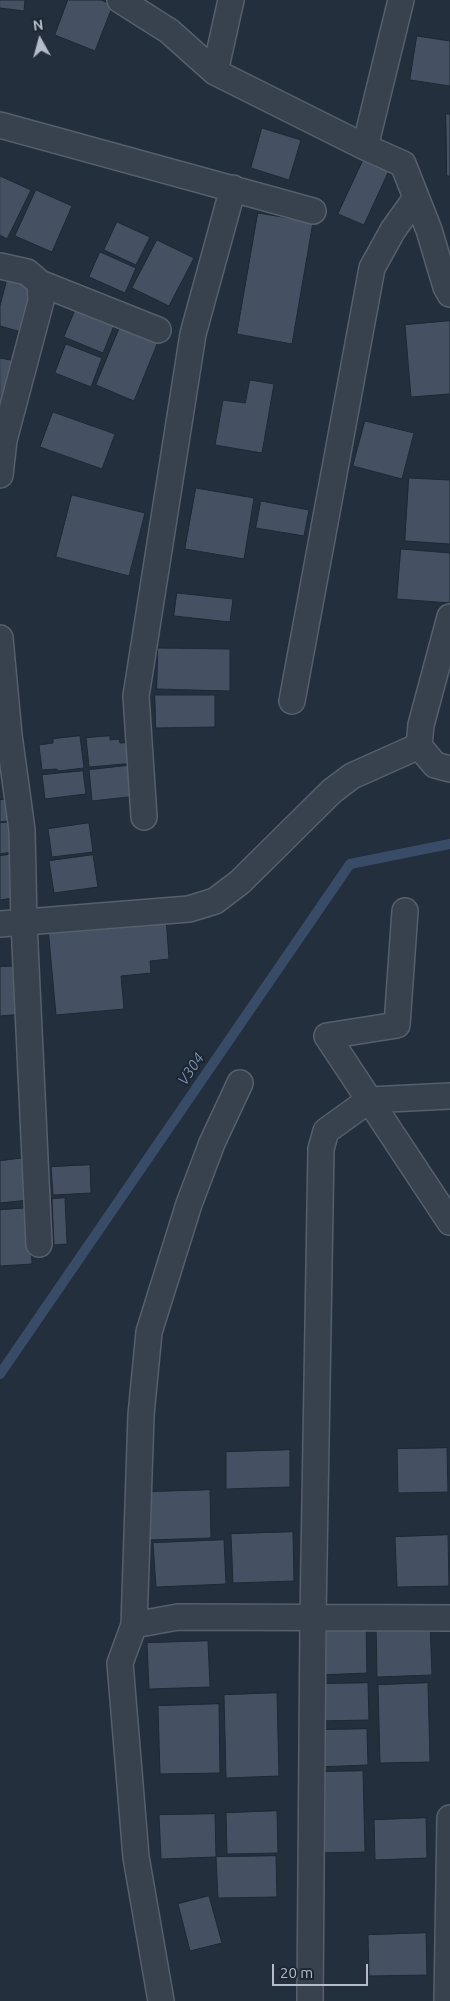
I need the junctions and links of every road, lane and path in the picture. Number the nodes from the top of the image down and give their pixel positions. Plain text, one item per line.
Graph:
1 (120, 0) edge
2 (231, 0) edge
3 (401, 0) edge
4 (215, 72) junction
5 (0, 124) edge
6 (365, 147) junction
7 (233, 188) junction
8 (416, 198) junction
9 (313, 211) dead end
10 (0, 266) edge
11 (40, 283) junction
12 (450, 294) edge
13 (158, 330) dead end
14 (0, 475) edge
15 (450, 617) edge
16 (0, 638) edge
17 (292, 701) dead end
18 (419, 746) junction
19 (450, 769) edge
20 (144, 817) dead end
21 (405, 911) dead end
22 (12, 924) edge
23 (240, 1083) dead end
24 (450, 1096) edge
25 (370, 1100) junction
26 (450, 1222) edge
27 (39, 1244) dead end
28 (313, 1618) junction
29 (450, 1618) edge
30 (134, 1625) junction
31 (450, 1818) edge
32 (161, 2001) edge
33 (310, 2001) edge
34 (447, 2001) edge

1 - 4 street
2 - 4 street
3 - 6 street
4 - 6 street
5 - 7 street
6 - 8 street
7 - 9 street
7 - 20 street
8 - 12 street
8 - 17 street
10 - 11 street
11 - 13 street
11 - 14 street
15 - 18 street
16 - 22 street
18 - 19 street
18 - 22 street
21 - 25 street
22 - 27 street
23 - 30 street
24 - 25 street
25 - 26 street
25 - 28 street
28 - 29 street
28 - 30 street
28 - 33 street
30 - 32 street
31 - 34 street

